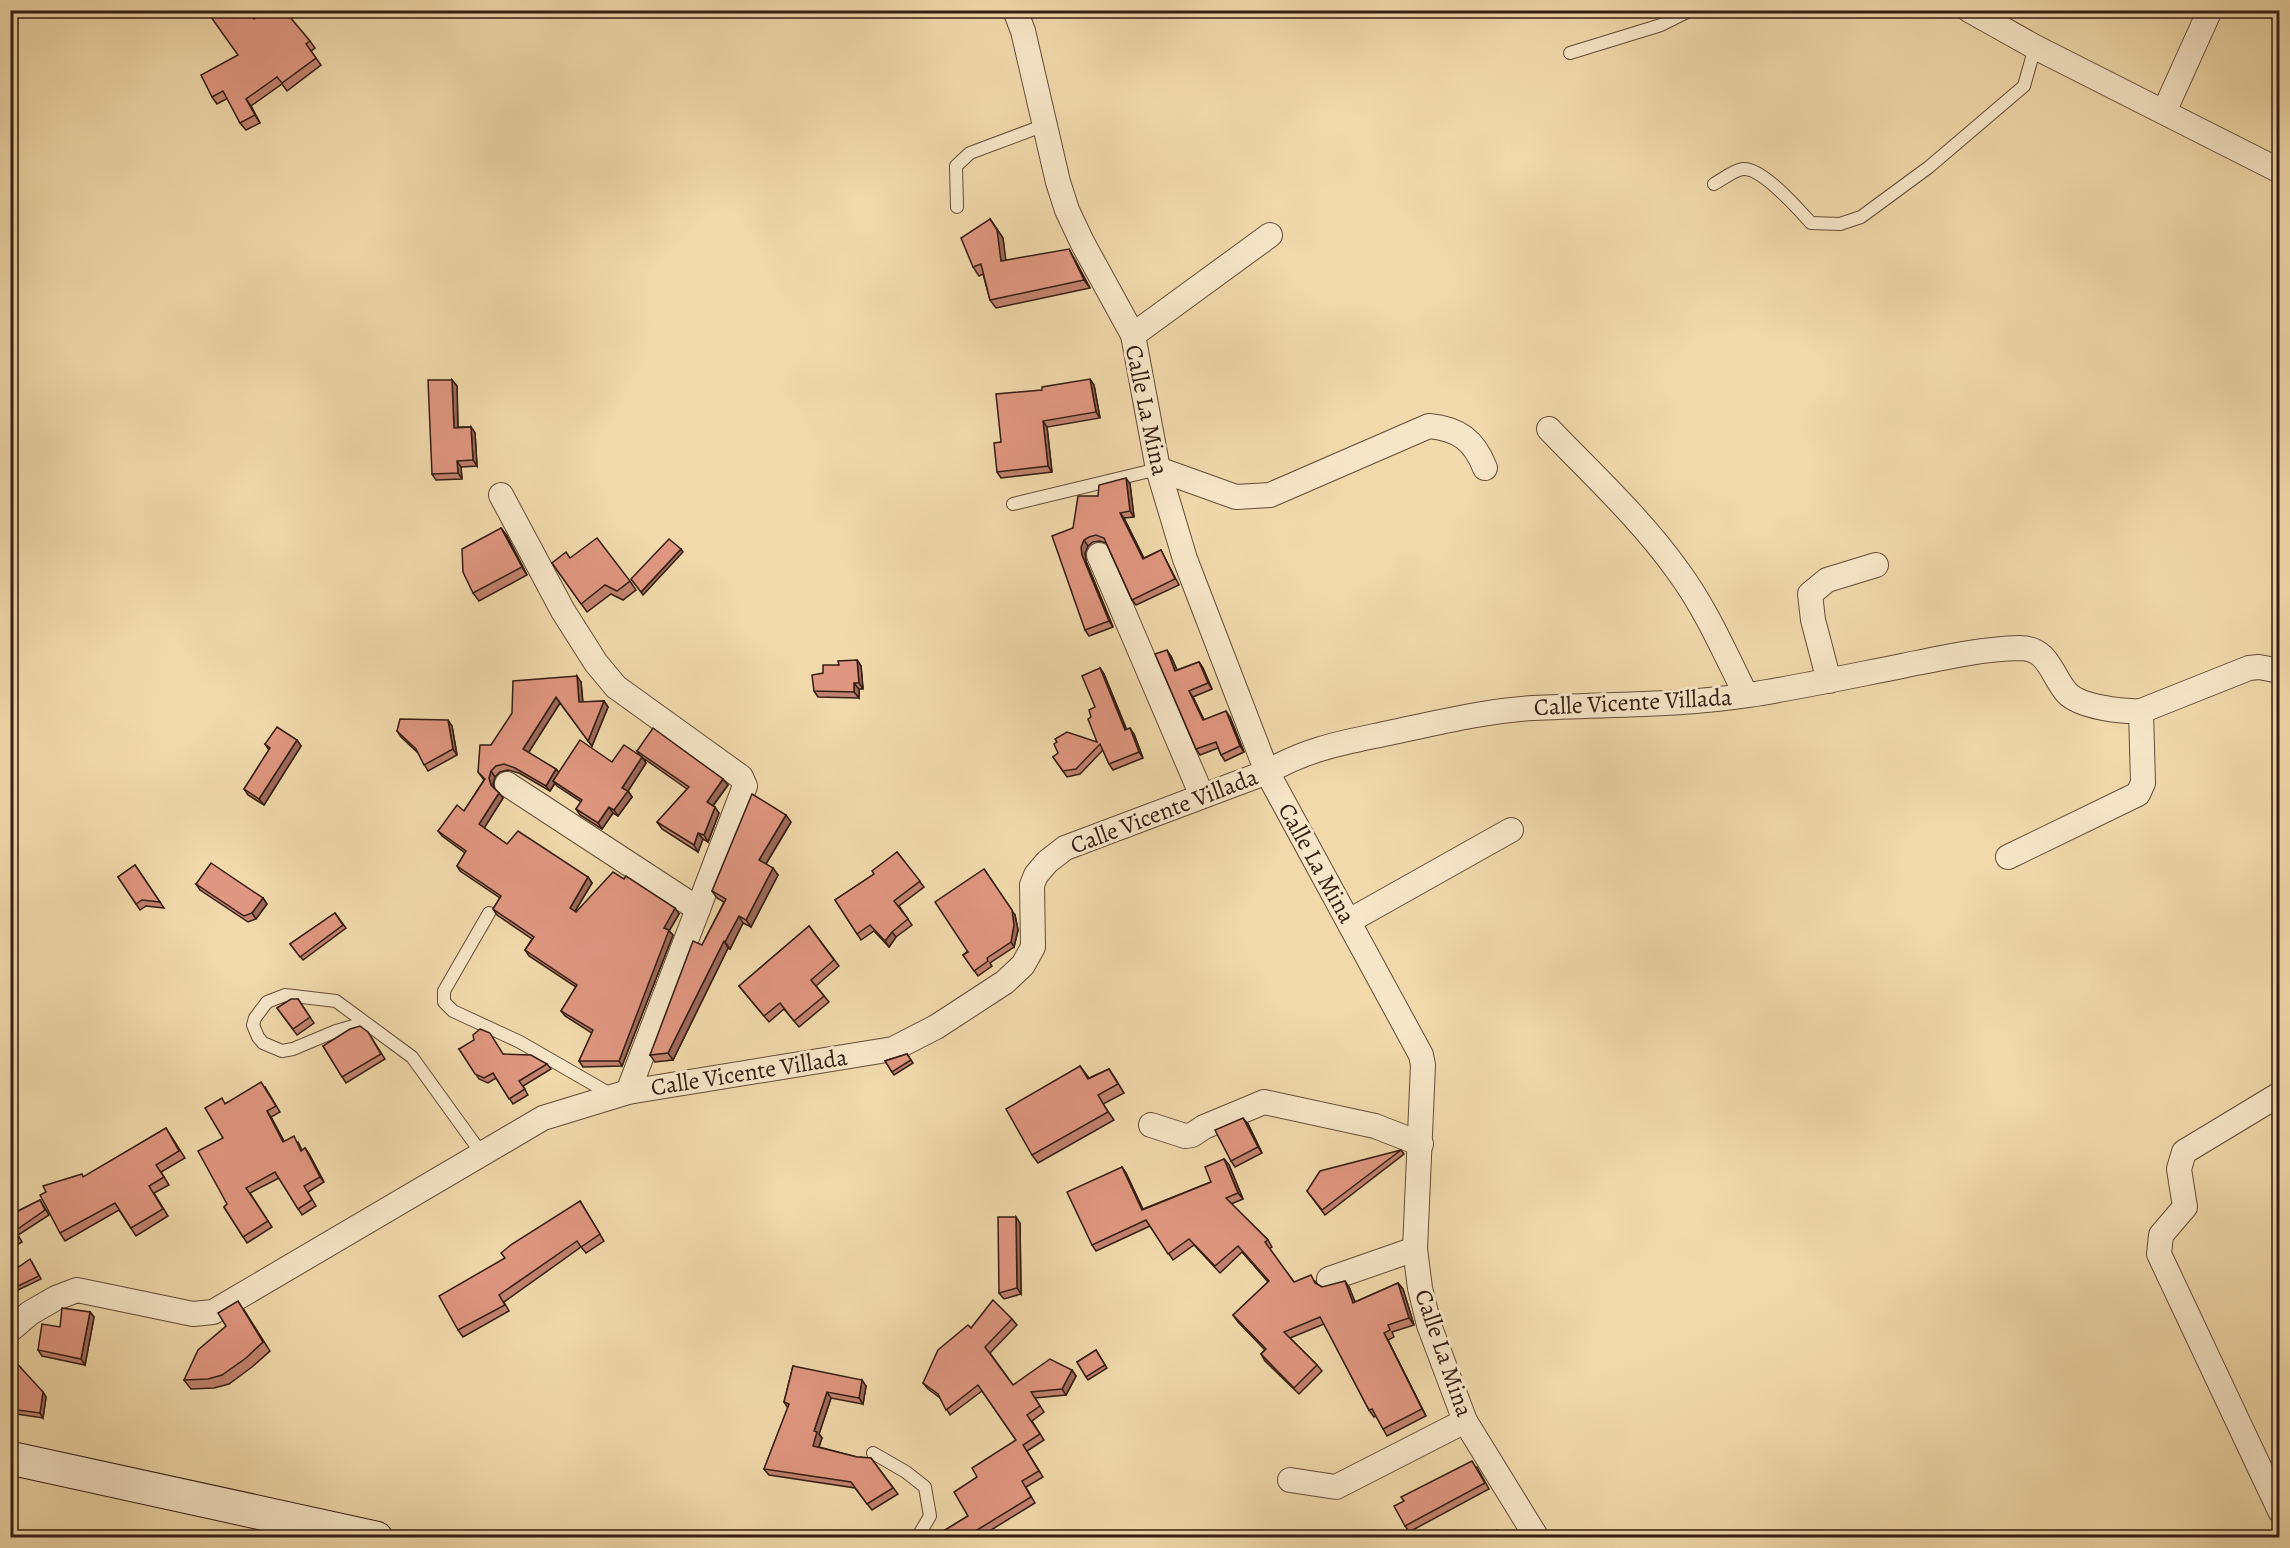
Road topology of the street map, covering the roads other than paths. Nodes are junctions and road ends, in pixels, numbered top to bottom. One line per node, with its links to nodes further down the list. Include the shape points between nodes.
1 (1015, 10): 8 (street, Calle La Mina)
2 (1691, 10): 6 (lane, via 1661,25)
3 (1969, 10): 5 (street)
4 (2210, 10): 7 (street)
5 (2035, 47): 7 (street); 10 (lane, via 2024,86 1929,167 1861,217 1840,224 1811,223 1752,169 1741,169)
6 (1570, 53)
7 (2164, 112): 9 (street)
8 (1045, 125): 11 (lane, via 970,153 956,166); 13 (street, Calle La Mina, via 1067,210)
9 (2280, 171)
10 (1714, 183)
11 (957, 207)
12 (1270, 235): 13 (street)
13 (1133, 335): 16 (street, Calle La Mina)
14 (1549, 429): 23 (street, via 1607,486 1678,570 1705,612)
15 (1485, 468): 16 (street, via 1478,450 1464,436 1429,426 1270,495 1236,497)
16 (1158, 469): 18 (lane); 25 (street, Calle La Mina, via 1185,559)
17 (501, 495): 30 (street, via 563,611 605,676 744,781 743,795)
18 (1013, 504)
19 (1099, 555): 27 (street)
20 (1876, 565): 22 (street, via 1827,580 1810,594)
21 (2280, 670): 24 (street, Calle Vicente Villada, via 2249,668)
22 (1829, 681): 23 (street, Calle Vicente Villada); 24 (street, Calle Vicente Villada, via 1969,652 2022,648 2045,657 2068,693 2080,701 2125,712)
23 (1746, 695): 25 (street, Calle Vicente Villada, via 1635,705 1531,708 1470,716 1318,748)
24 (2141, 711): 29 (street, via 2143,783 2138,794)
25 (1267, 772): 27 (street, Calle Vicente Villada); 32 (street, Calle La Mina)
26 (507, 784): 30 (street)
27 (1202, 796): 34 (street, Calle Vicente Villada, via 1065,848 1047,862 1032,885 1033,947 1023,965 995,989 893,1049)
28 (1511, 830): 32 (street)
29 (2008, 857)
30 (698, 909): 34 (street)
31 (489, 914): 34 (lane, via 444,991 444,1002 453,1011)
32 (1349, 921): 37 (street, Calle La Mina, via 1421,1055)
33 (364, 1023): 33 (lane, via 336,1001 285,994 267,1002 254,1025 263,1043 282,1051); 38 (lane, via 412,1057)
34 (620, 1093): 38 (street, Calle Vicente Villada, via 543,1118)
35 (2280, 1094): 46 (street, via 2184,1152 2179,1168 2185,1207 2161,1235 2158,1254)
36 (1151, 1125): 37 (street, via 1192,1135 1257,1103 1269,1102 1375,1126)
37 (1421, 1144): 39 (street, Calle La Mina)
38 (482, 1154): 41 (street, Calle Vicente Villada, via 213,1312 193,1314 77,1290 30,1313)
39 (1415, 1249): 40 (street); 42 (street, Calle La Mina, via 1429,1325)
40 (1329, 1280)
41 (10, 1330)
42 (1465, 1421): 45 (street, via 1336,1487); 49 (street, Calle La Mina)
43 (873, 1453): 48 (lane, via 925,1487 930,1516)
44 (10, 1458): 47 (main road)
45 (1290, 1480)
46 (2280, 1511)
47 (376, 1538)
48 (917, 1538)
49 (1537, 1538)

